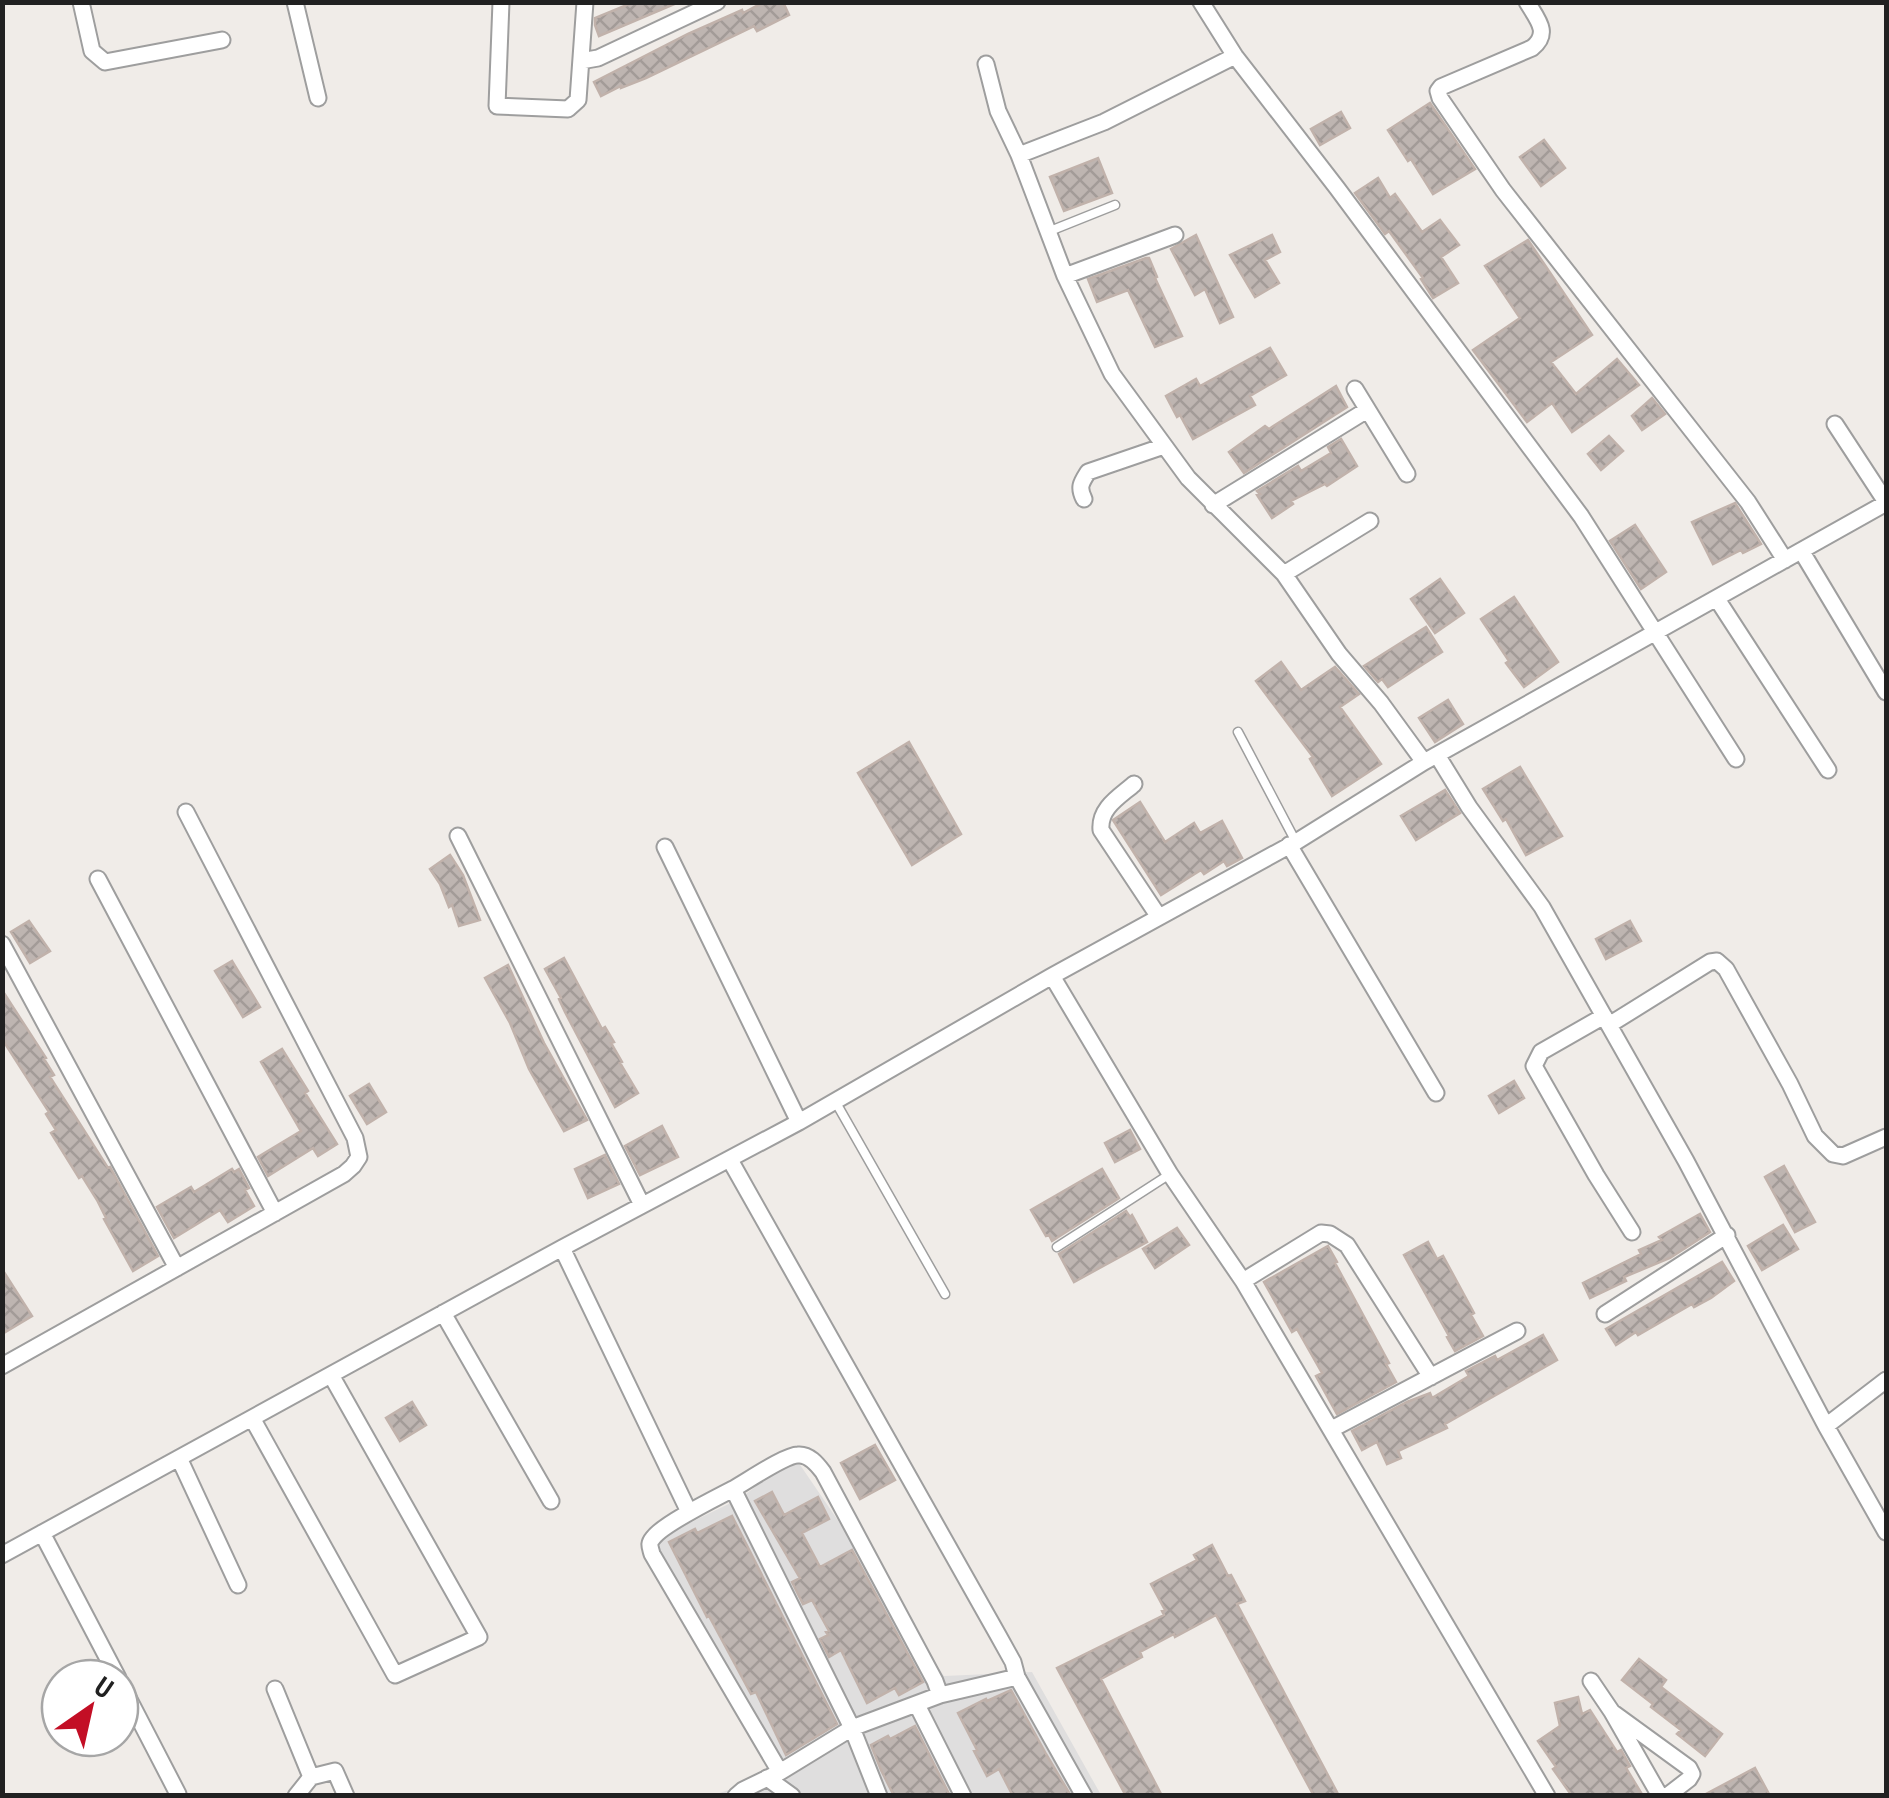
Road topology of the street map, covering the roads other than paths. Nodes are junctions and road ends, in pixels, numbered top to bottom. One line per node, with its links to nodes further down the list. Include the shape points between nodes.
1 (81, 2): 8 (street, via 93,54 105,62)
2 (294, 2): 12 (street)
3 (501, 2): 10 (street, via 497,106 568,109 578,100)
4 (584, 2): 10 (street)
5 (717, 2): 10 (street)
6 (1201, 2): 9 (street)
7 (1528, 2): 28 (street, via 1542,29 1538,43 1445,84 1440,98 1503,190 1748,502)
8 (222, 40)
9 (1236, 56): 13 (street); 31 (street, via 1581,516)
10 (581, 61)
11 (986, 64): 13 (street, via 998,111)
12 (318, 98)
13 (1020, 155): 15 (street)
14 (1115, 206): 15 (lane)
15 (1050, 231): 17 (street)
16 (1174, 236): 17 (street)
17 (1066, 276): 21 (street, via 1112,374)
18 (1355, 390): 19 (street)
19 (1368, 410): 22 (street); 25 (street)
20 (1835, 424): 24 (street)
21 (1164, 446): 23 (street, via 1088,472 1080,483); 25 (street)
22 (1407, 474)
23 (1084, 499)
24 (1886, 503): 27 (street)
25 (1212, 505): 29 (street)
26 (1370, 521): 29 (street)
27 (1802, 552): 28 (street); 32 (street)
28 (1784, 560): 30 (street)
29 (1284, 574): 34 (street, via 1339,654)
30 (1717, 598): 31 (street); 36 (street)
31 (1657, 634): 34 (street); 35 (street)
32 (1886, 692)
33 (1238, 732): 40 (lane)
34 (1431, 759): 40 (street); 46 (street, via 1542,908)
35 (1736, 759)
36 (1828, 770)
37 (1134, 784): 43 (street, via 1108,807 1101,830)
38 (186, 812): 54 (street, via 356,1138 354,1166)
39 (458, 836): 53 (street)
40 (1293, 844): 43 (street); 47 (street)
41 (665, 847): 49 (street)
42 (98, 879): 54 (street)
43 (1159, 917): 45 (street)
44 (2, 944): 59 (street)
45 (1052, 976): 48 (street); 52 (street)
46 (1606, 1021): 50 (street, via 1716,961 1726,968 1824,1147 1843,1156); 55 (street, via 1540,1052 1534,1066); 56 (street)
47 (1436, 1093)
48 (835, 1101): 49 (street); 61 (lane)
49 (799, 1122): 51 (street)
50 (1886, 1137)
51 (730, 1160): 53 (street); 81 (street)
52 (1170, 1174): 57 (lane); 60 (street)
53 (642, 1205): 58 (street)
54 (275, 1212): 59 (street)
55 (1632, 1232)
56 (1727, 1235): 63 (street); 70 (street)
57 (1057, 1246)
58 (562, 1248): 62 (street); 75 (street)
59 (177, 1268): 65 (street)
60 (1244, 1280): 67 (street, via 1321,1233 1330,1234 1346,1245); 71 (street)
61 (945, 1294)
62 (444, 1313): 66 (street); 74 (street)
63 (1606, 1314)
64 (1517, 1330): 67 (street)
65 (2, 1366)
66 (330, 1375): 69 (street); 69 (street, via 479,1637 395,1675)
67 (1431, 1377): 71 (street)
68 (1886, 1380): 70 (street)
69 (252, 1418): 72 (street)
70 (1826, 1426): 76 (street)
71 (1332, 1430): 99 (street)
72 (178, 1458): 77 (street); 79 (street)
73 (733, 1489): 75 (street); 84 (street, via 791,1456 815,1462); 88 (street)
74 (550, 1501)
75 (689, 1512): 89 (street, via 654,1536 652,1554)
76 (1886, 1532)
77 (42, 1533): 78 (street); 80 (street)
78 (2, 1554)
79 (238, 1586)
80 (107, 1658)
81 (1017, 1677): 84 (street); 98 (street)
82 (1591, 1680): 86 (street)
83 (275, 1689): 90 (street)
84 (940, 1695): 85 (street)
85 (917, 1705): 88 (street); 97 (street)
86 (1612, 1712): 100 (street); 100 (street, via 1689,1768 1689,1779)
87 (140, 1721): 91 (street)
88 (852, 1728): 89 (street); 96 (street)
89 (774, 1775): 94 (street); 95 (street)
90 (311, 1777): 92 (street); 93 (street, via 334,1771)
91 (178, 1794)
92 (296, 1796)
93 (346, 1796)
94 (736, 1796)
95 (792, 1796)
96 (879, 1796)
97 (963, 1796)
98 (1084, 1796)
99 (1547, 1796)
100 (1663, 1796)

